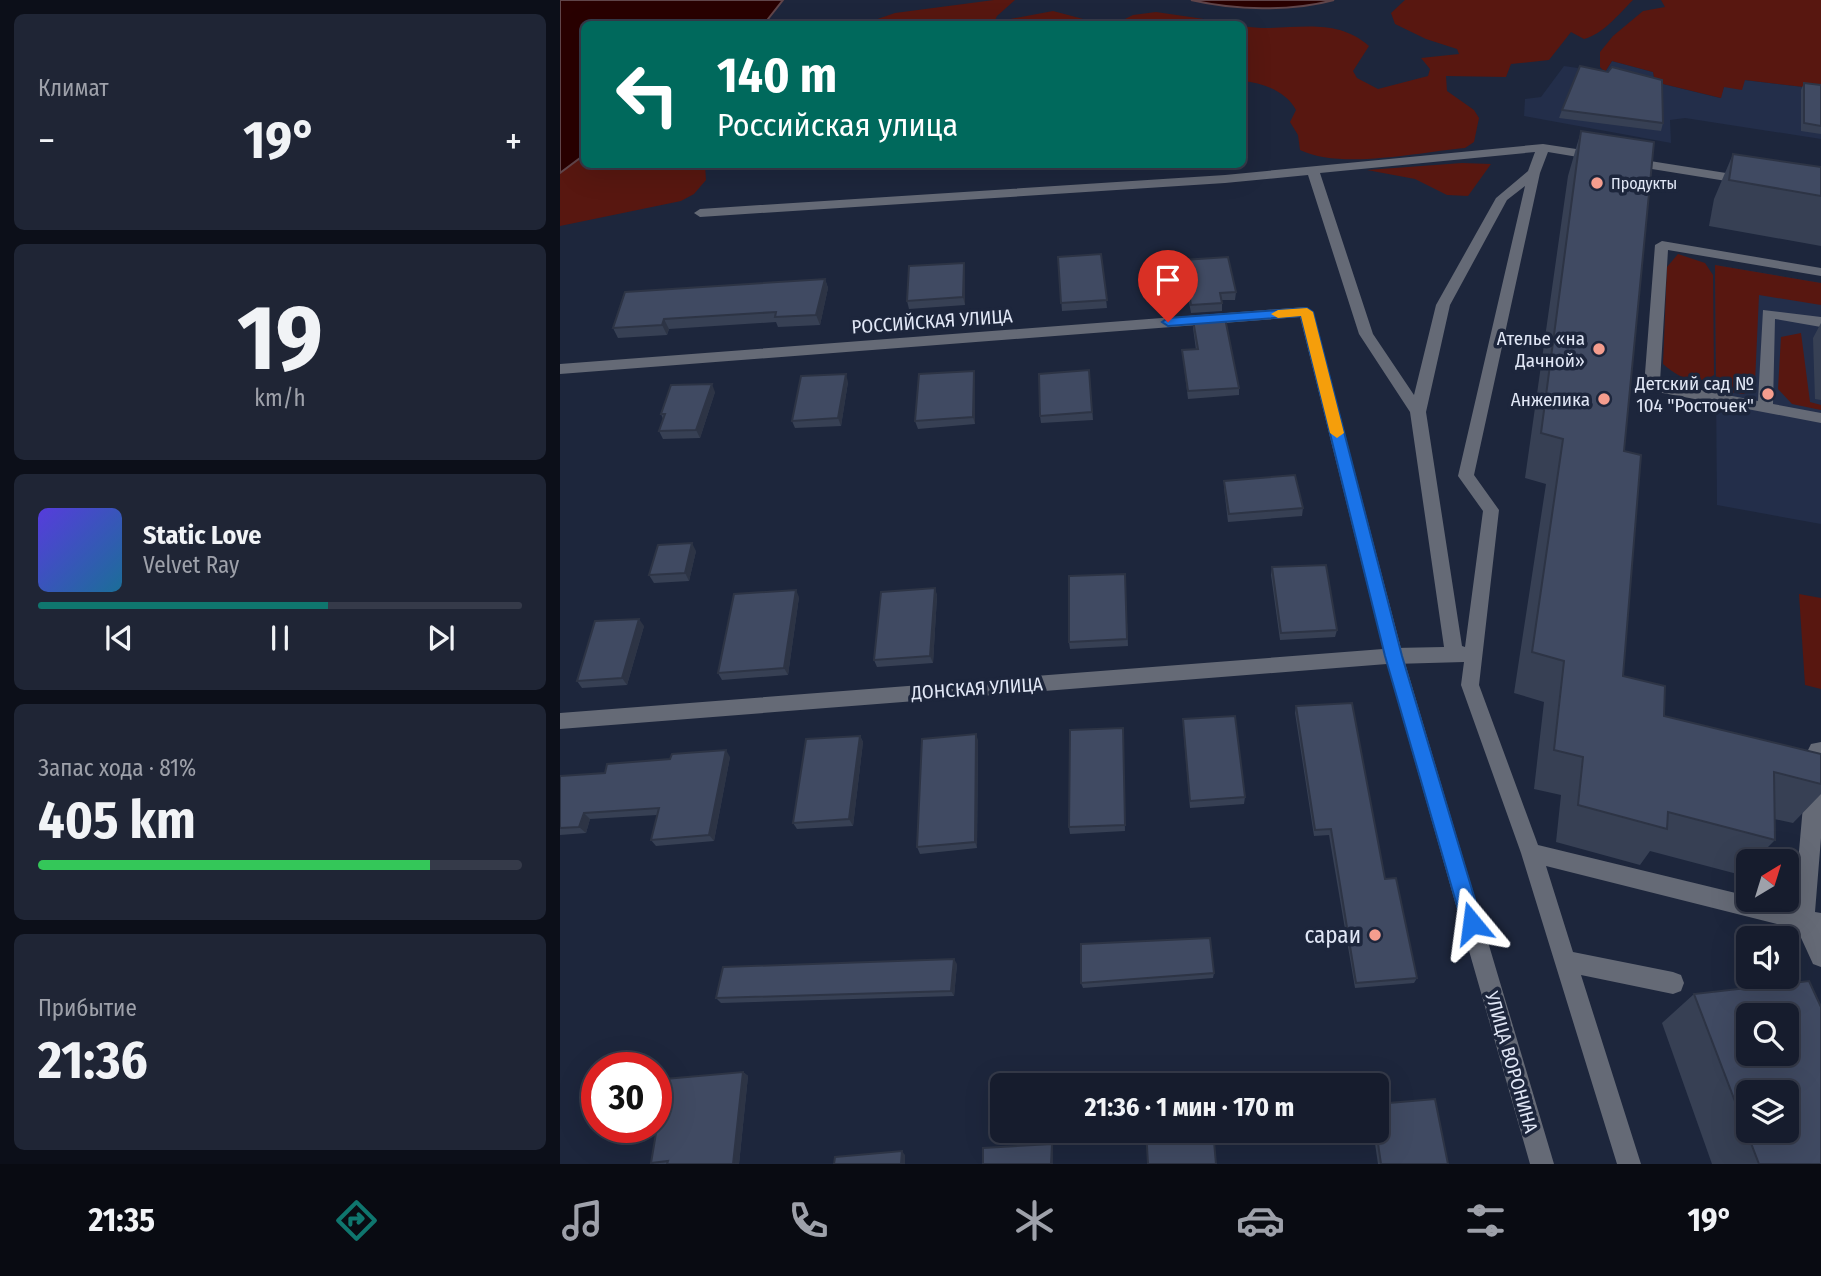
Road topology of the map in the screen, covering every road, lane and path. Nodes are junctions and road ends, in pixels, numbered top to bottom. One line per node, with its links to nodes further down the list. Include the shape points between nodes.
1 (1543, 148): 2 (street); 3 (street); 4 (street)
2 (1313, 172): 5 (street); 11 (street, via 1366,334)
3 (1534, 173): 11 (street, via 1502,198 1443,304); 13 (street, via 1466,476 1491,510)
4 (1755, 182)
5 (700, 213)
6 (1821, 271): 10 (street, via 1662,245 1652,386)
7 (1307, 312): 9 (street, РОССИЙСКАЯ УЛИЦА); 15 (street, УЛИЦА ВОРОНИНА)
8 (1821, 322): 10 (street, via 1768,313)
9 (560, 369)
10 (1765, 408): 12 (street)
11 (1418, 412): 14 (street)
12 (1821, 418)
13 (1474, 653): 14 (street, ДОНСКАЯ УЛИЦА); 18 (street, via 1470,685)
14 (1454, 654): 15 (street, ДОНСКАЯ УЛИЦА)
15 (1394, 656): 16 (street, ДОНСКАЯ УЛИЦА); 23 (street, УЛИЦА ВОРОНИНА)
16 (560, 721)
17 (1821, 751): 19 (street)
18 (1531, 853): 19 (street); 21 (street)
19 (1812, 921): 20 (street)
20 (1821, 956)
21 (1565, 961): 22 (street); 24 (street)
22 (1673, 983)
23 (1542, 1164)
24 (1629, 1164)

